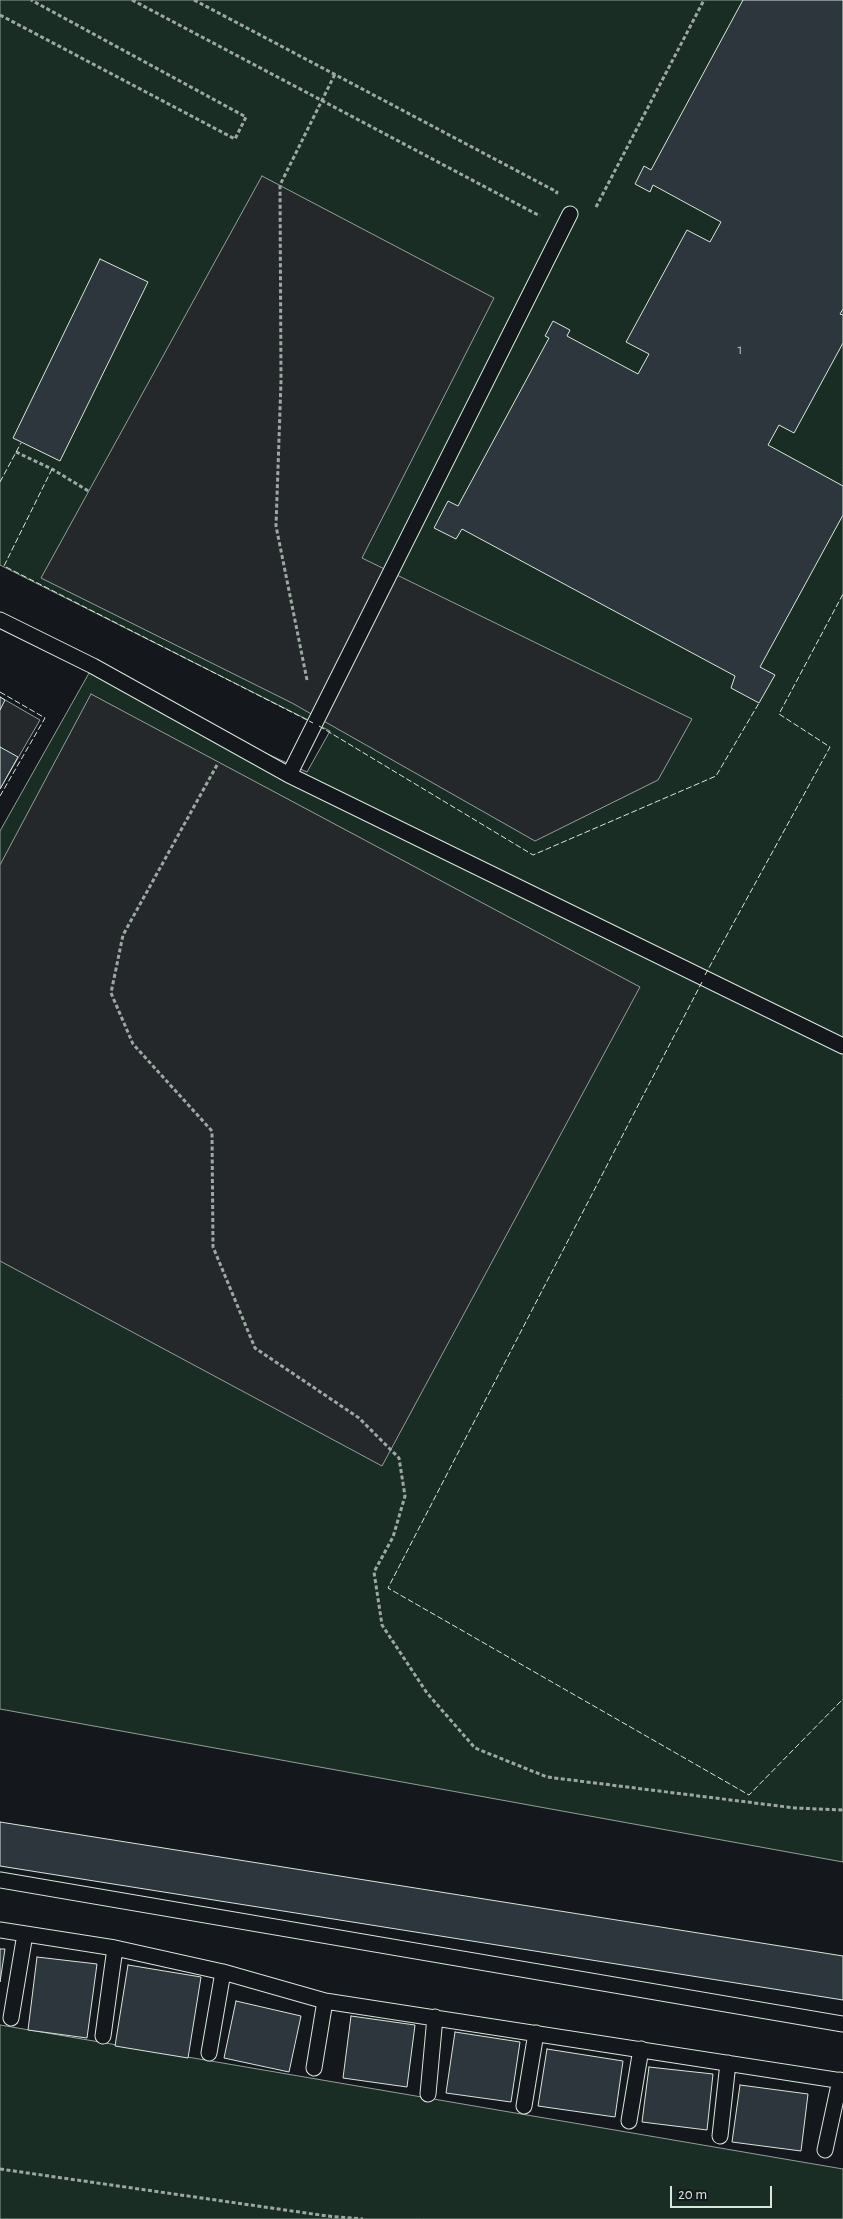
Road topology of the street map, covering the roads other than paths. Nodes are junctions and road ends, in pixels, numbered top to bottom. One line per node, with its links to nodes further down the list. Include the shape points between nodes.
1 (570, 214): 3 (lane)
2 (0, 620): 3 (lane, via 93,666)
3 (289, 775): 4 (lane)
4 (843, 1046)
5 (0, 1880): 13 (lane)
6 (0, 1930): 7 (lane)
7 (25, 1934): 8 (lane); 12 (lane)
8 (115, 1948): 9 (lane); 15 (lane)
9 (223, 1972): 10 (lane); 17 (lane)
10 (325, 2001): 11 (lane); 19 (lane)
11 (434, 2017): 14 (lane); 21 (lane)
12 (11, 2018)
13 (843, 2024)
14 (536, 2033): 16 (lane); 22 (lane)
15 (103, 2036)
16 (641, 2049): 18 (lane); 23 (lane)
17 (209, 2053)
18 (728, 2063): 20 (lane); 24 (lane)
19 (314, 2068)
20 (842, 2080): 25 (lane)
21 (428, 2094)
22 (524, 2106)
23 (629, 2121)
24 (720, 2136)
25 (825, 2150)

